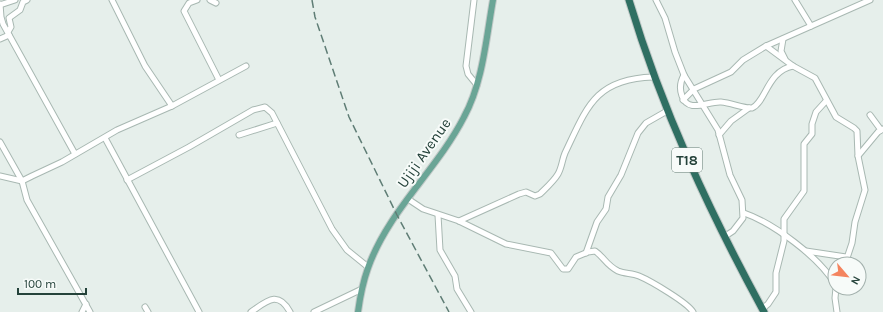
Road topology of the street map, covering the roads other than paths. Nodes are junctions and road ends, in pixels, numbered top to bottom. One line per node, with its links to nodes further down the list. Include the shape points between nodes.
1 (16, 0): 14 (street)
2 (26, 0): 16 (street, via 20,10 9,18)
3 (112, 0): 32 (street, via 145,66)
4 (197, 0): 26 (street, via 189,3 184,11)
5 (210, 0): 13 (street)
6 (474, 0): 27 (street, via 466,66 468,74)
7 (493, 0): 27 (main road, Ujiji Avenue)
8 (656, 0): 24 (street, via 665,18)
9 (795, 0): 15 (street)
10 (870, 0): 12 (street)
11 (631, 1): 25 (highway, T18)
12 (859, 2): 15 (street)
13 (216, 3)
14 (0, 5): 16 (street, via 0,17)
15 (811, 26): 17 (street)
16 (9, 34): 18 (street); 42 (street)
17 (782, 39): 19 (street); 20 (street, via 781,51)
18 (0, 40)
19 (766, 46): 20 (street); 28 (street, via 743,60 731,72)
20 (785, 61): 22 (street); 23 (street)
21 (246, 66): 26 (street)
22 (793, 66): 23 (street); 30 (street, via 815,78)
23 (786, 68): 33 (street, via 770,82 756,107)
24 (684, 75): 28 (street); 29 (street, via 680,86)
25 (653, 77): 34 (highway, T18); 50 (street, via 617,84 594,99 584,112 559,173 540,194 535,196 523,192)
26 (219, 80): 32 (street)
27 (477, 85): 47 (main road, Ujiji Avenue, via 464,117 432,168)
28 (694, 89): 29 (street); 31 (street)
29 (683, 100): 31 (street, via 693,106)
30 (826, 101): 43 (street, via 836,117 857,131); 51 (street, via 816,112 812,133 804,144 804,191 786,214)
31 (702, 105): 33 (street, via 720,102); 39 (street)
32 (172, 106): 40 (street, via 148,115)
33 (749, 108): 39 (street, via 730,121)
34 (667, 111): 52 (highway, T18); 54 (street, via 646,123 638,132 621,175 608,197 606,209 597,222)
35 (870, 115): 37 (street)
36 (277, 122): 38 (street); 45 (street, via 268,108 259,107); 57 (street, via 332,229 347,250)
37 (882, 129): 43 (street)
38 (239, 135)
39 (719, 135): 48 (street, via 730,175 742,200)
40 (105, 138): 42 (street); 45 (street)
41 (0, 142): 46 (street)
42 (75, 154): 46 (street)
43 (858, 156): 56 (street, via 865,190)
44 (0, 176): 46 (street)
45 (127, 180): 65 (street)
46 (22, 181): 61 (street, via 25,196)
47 (408, 199): 49 (street); 57 (main road, Ujiji Avenue, via 384,235)
48 (744, 213): 51 (street, via 758,218); 52 (street, via 739,224)
49 (438, 215): 50 (street); 70 (street, via 440,250 455,276 457,289)
50 (459, 221): 54 (street, via 511,246 551,253 563,269 568,269 575,258)
51 (784, 235): 53 (street); 62 (street, via 776,273 776,292)
52 (724, 237): 62 (highway, T18)
53 (805, 251): 55 (street); 58 (street)
54 (586, 253): 71 (street, via 595,251 614,269 643,278 687,304)
55 (839, 256)
56 (846, 256)
57 (368, 267): 59 (main road, Ujiji Avenue)
58 (827, 273)
59 (362, 289): 68 (street); 69 (main road, Ujiji Avenue)
60 (835, 296): 72 (street)
61 (86, 304): 63 (street); 64 (street)
62 (763, 310)
63 (82, 312)
64 (90, 312)
65 (198, 312)
66 (251, 312): 67 (street, via 271,299 286,304)
67 (290, 312)
68 (314, 312)
69 (358, 312)
70 (471, 312)
71 (693, 312)
72 (837, 312)

